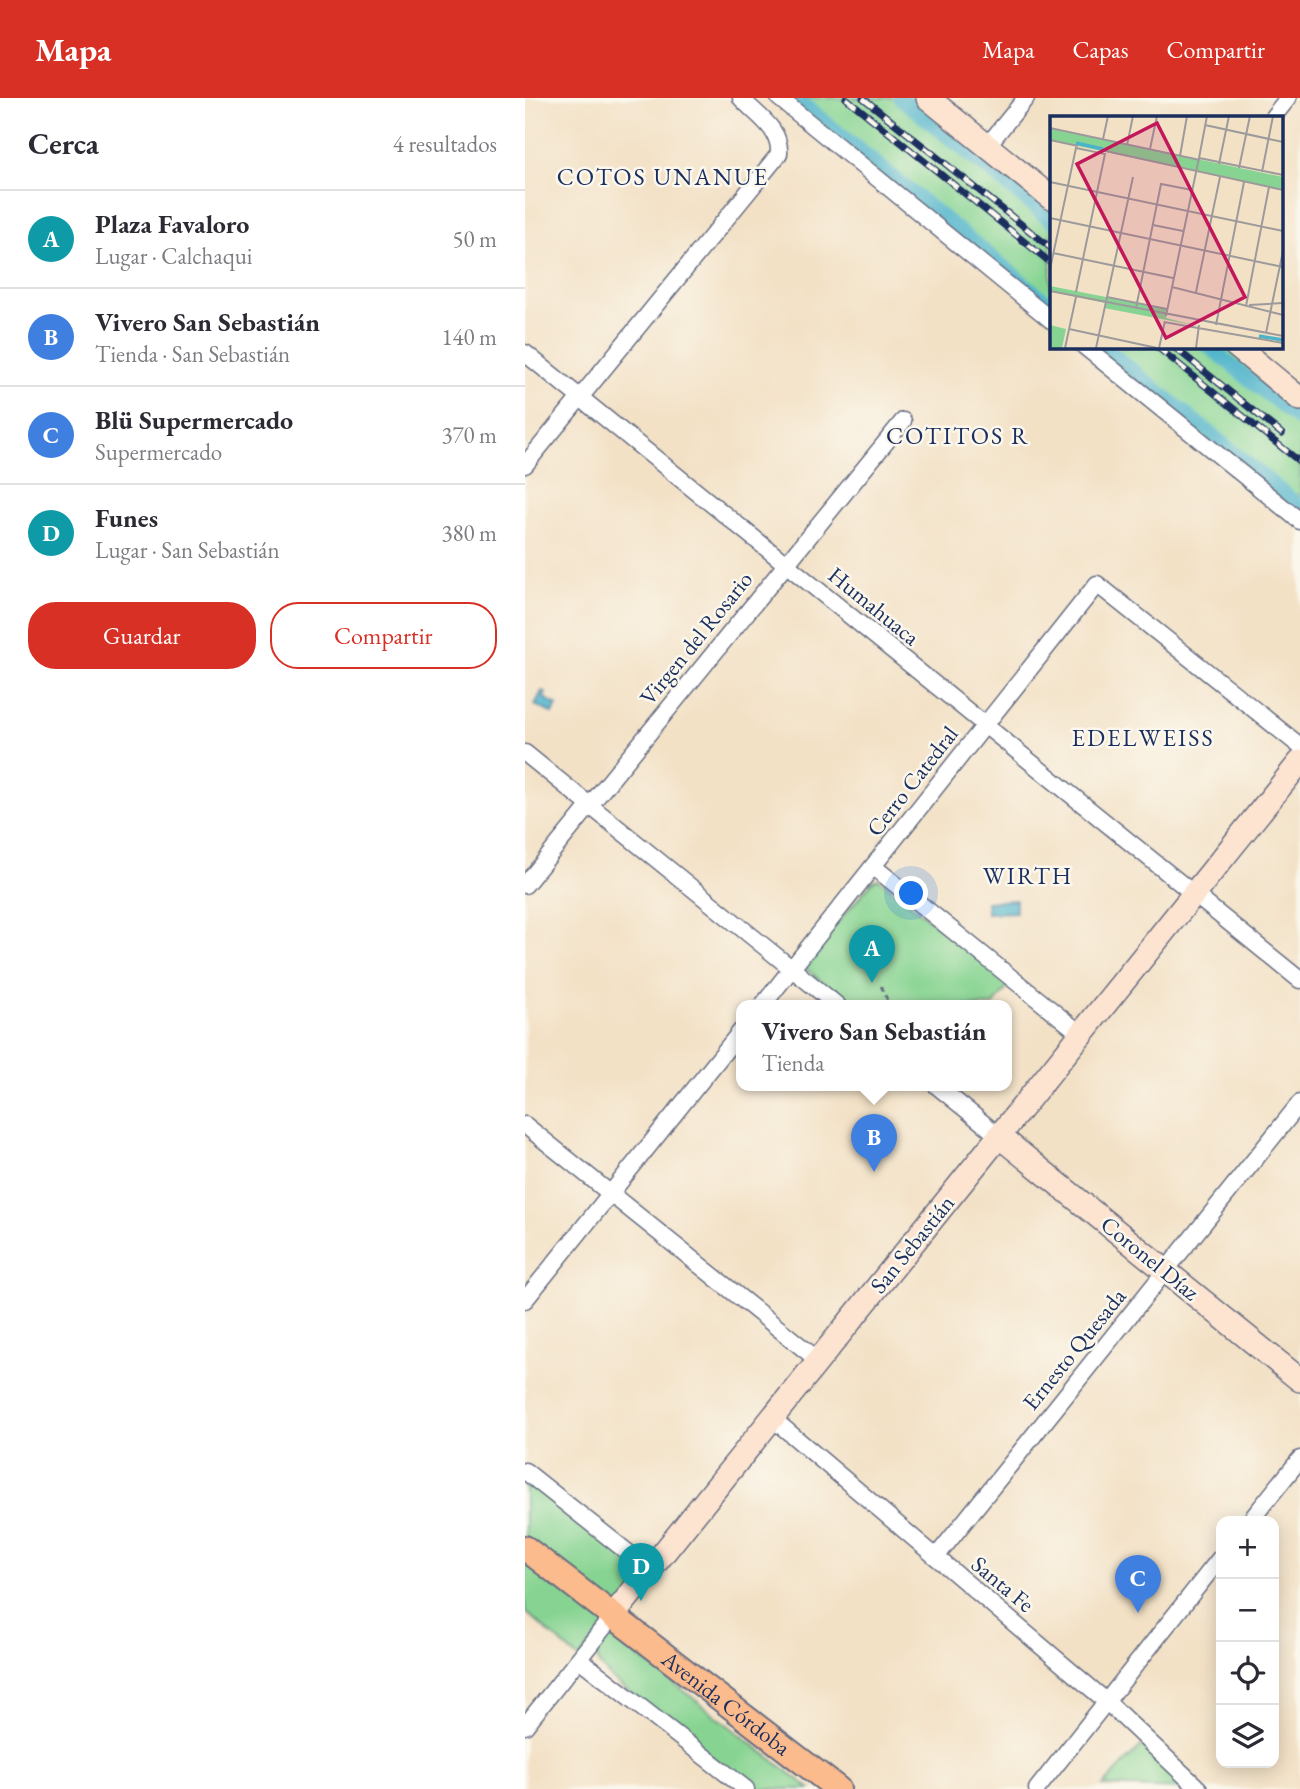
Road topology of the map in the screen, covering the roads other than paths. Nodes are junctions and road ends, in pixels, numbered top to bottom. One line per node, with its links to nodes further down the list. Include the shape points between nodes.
1 (741, 98): 13 (street, via 775,131 779,154)
2 (779, 98): 9 (street)
3 (928, 98): 7 (main road)
4 (1026, 98): 7 (street)
5 (1289, 98): 6 (street)
6 (1274, 116)
7 (987, 146): 8 (main road)
8 (1050, 196)
9 (1050, 318)
10 (1086, 348): 17 (street)
11 (1238, 348): 14 (main road)
12 (525, 354): 13 (street, Humahuaca)
13 (579, 397): 16 (street); 18 (street, Humahuaca)
14 (1300, 399)
15 (902, 421): 18 (street, Virgen del Rosario)
16 (525, 465)
17 (1300, 521)
18 (786, 564): 19 (street, Humahuaca); 23 (street, Virgen del Rosario)
19 (986, 725): 20 (street, Cerro Catedral, via 1097,584); 24 (street, Cerro Catedral); 26 (street, Humahuaca)
20 (1300, 746)
21 (525, 754): 23 (street)
22 (1300, 762): 26 (main road, San Sebastián)
23 (591, 806): 25 (street, Virgen del Rosario); 27 (street)
24 (874, 867): 27 (street, Cerro Catedral); 31 (street)
25 (525, 885)
26 (1195, 894): 28 (street, Humahuaca); 31 (main road, San Sebastián)
27 (792, 968): 29 (street, Cerro Catedral); 30 (street)
28 (1300, 980)
29 (767, 1000)
30 (831, 1000)
31 (1081, 1034): 36 (main road, San Sebastián)
32 (736, 1037): 37 (street)
33 (943, 1091): 36 (street)
34 (1300, 1103): 38 (street, Ernesto Quesada)
35 (525, 1125): 37 (street)
36 (999, 1136): 38 (main road, Coronel Díaz); 40 (main road, San Sebastián)
37 (611, 1192): 39 (street); 40 (street)
38 (1165, 1271): 41 (main road, Coronel Díaz); 47 (street, Ernesto Quesada)
39 (525, 1300)
40 (818, 1361): 42 (main road, San Sebastián)
41 (1300, 1380)
42 (772, 1418): 47 (street, Santa Fe); 49 (main road, San Sebastián)
43 (1300, 1459): 45 (street)
44 (525, 1471): 49 (street)
45 (1254, 1516)
46 (525, 1548): 50 (main road, Avenida Córdoba)
47 (936, 1557): 52 (street, Santa Fe)
48 (1216, 1563): 52 (street)
49 (650, 1570): 50 (main road, San Sebastián)
50 (612, 1618): 51 (street, San Sebastián); 55 (main road, Avenida Córdoba)
51 (579, 1659): 53 (street, San Sebastián); 54 (street)
52 (1106, 1701): 56 (street); 57 (street, Santa Fe)
53 (525, 1726)
54 (746, 1789)
55 (838, 1789)
56 (1037, 1789)
57 (1199, 1789)

